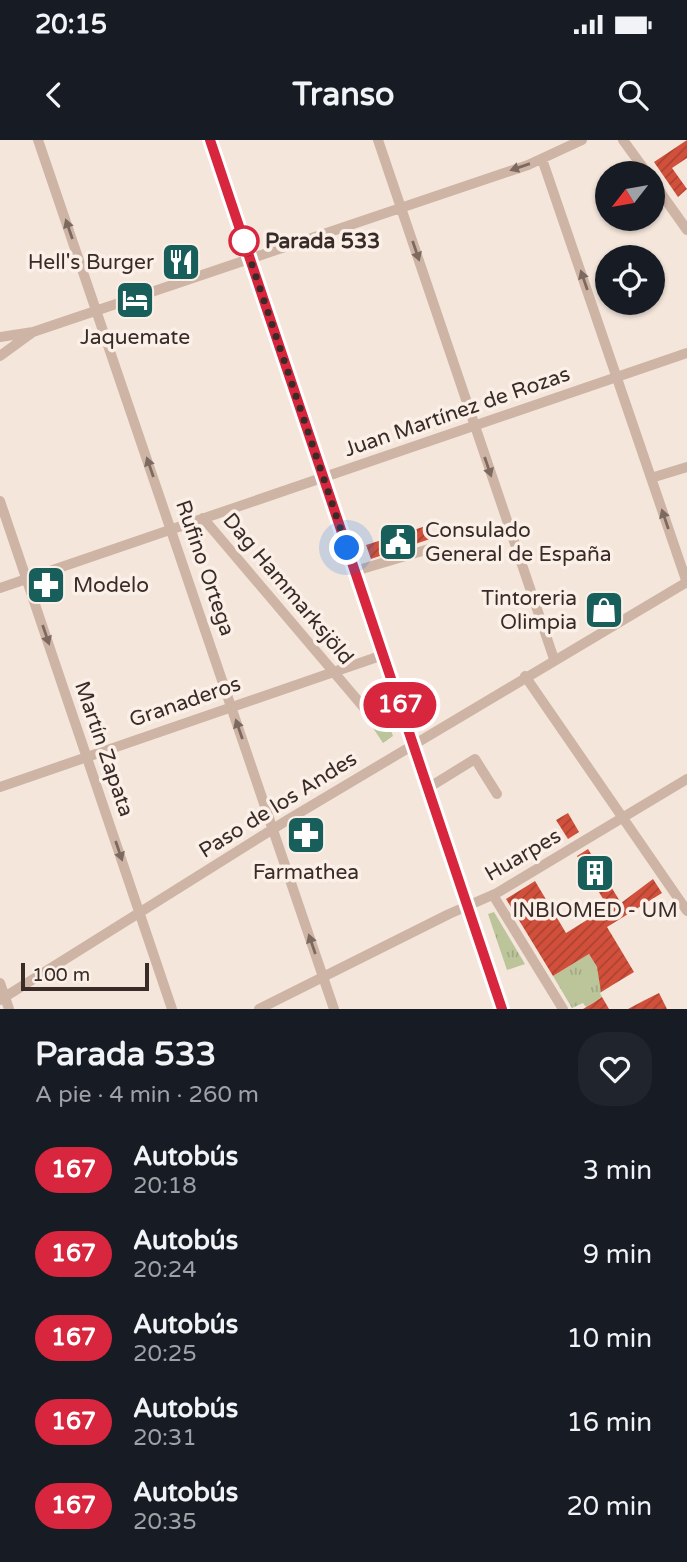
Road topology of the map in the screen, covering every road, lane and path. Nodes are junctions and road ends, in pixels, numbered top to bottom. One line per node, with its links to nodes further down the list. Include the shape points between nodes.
1 (38, 140): 12 (street, Rufino Ortega, one-way to 1)
2 (210, 140): 11 (main road)
3 (378, 140): 9 (street)
4 (582, 140): 6 (street)
5 (623, 140): 7 (street)
6 (542, 159): 9 (street, one-way to 9); 17 (street, one-way to 6)
7 (638, 161)
8 (665, 199): 10 (street)
9 (401, 207): 11 (street); 18 (street, one-way to 18)
10 (687, 230)
11 (250, 258): 12 (street); 20 (main road)
12 (97, 311): 13 (street); 24 (street, Rufino Ortega, one-way to 12)
13 (33, 332): 14 (street); 16 (street)
14 (0, 337)
15 (687, 352): 17 (street, Juan Martínez de Rozas)
16 (0, 356)
17 (617, 378): 18 (street, Juan Martínez de Rozas); 21 (street)
18 (475, 427): 20 (street, Juan Martínez de Rozas); 31 (street, one-way to 31)
19 (687, 467): 21 (street)
20 (323, 478): 23 (street, Juan Martínez de Rozas); 26 (main road)
21 (651, 478): 28 (street, one-way to 21)
22 (0, 501): 27 (street, Martín Zapata)
23 (203, 518): 24 (street, Juan Martínez de Rozas); 32 (street, Dag Hammarksjöld)
24 (171, 529): 27 (street, Juan Martínez de Rozas); 34 (street, Rufino Ortega)
25 (429, 549): 26 (street)
26 (355, 571): 30 (main road)
27 (26, 579): 29 (street, Juan Martínez de Rozas); 37 (street, Martín Zapata, one-way to 37)
28 (687, 582): 31 (street, Paso de los Andes)
29 (0, 588)
30 (383, 655): 32 (street, Granaderos); 36 (main road)
31 (554, 659): 33 (street, Paso de los Andes)
32 (333, 671): 34 (street, Granaderos); 35 (street, Dag Hammarksjöld)
33 (525, 676): 36 (street, Paso de los Andes); 42 (street)
34 (231, 706): 37 (street, Granaderos); 43 (street, Rufino Ortega, one-way to 34)
35 (371, 716)
36 (413, 745): 40 (main road); 43 (street, Paso de los Andes)
37 (87, 757): 39 (street, Granaderos); 47 (street, Martín Zapata, one-way to 47)
38 (687, 779): 42 (street, Huarpes)
39 (0, 787)
40 (428, 788): 41 (street, via 474,759); 45 (main road)
41 (497, 794)
42 (623, 817): 44 (street, Huarpes); 46 (street)
43 (273, 830): 47 (street, Paso de los Andes); 48 (street, Rufino Ortega, one-way to 43)
44 (493, 895): 45 (street, Huarpes); 56 (street)
45 (467, 906): 48 (street, Huarpes); 55 (main road)
46 (687, 911)
47 (140, 914): 50 (street, Paso de los Andes); 52 (street, Martín Zapata)
48 (323, 977): 53 (street, Huarpes); 54 (street, Rufino Ortega)
49 (0, 984): 50 (street)
50 (2, 999): 51 (street)
51 (9, 1009)
52 (172, 1009)
53 (259, 1009)
54 (334, 1009)
55 (502, 1009)
56 (563, 1009)

